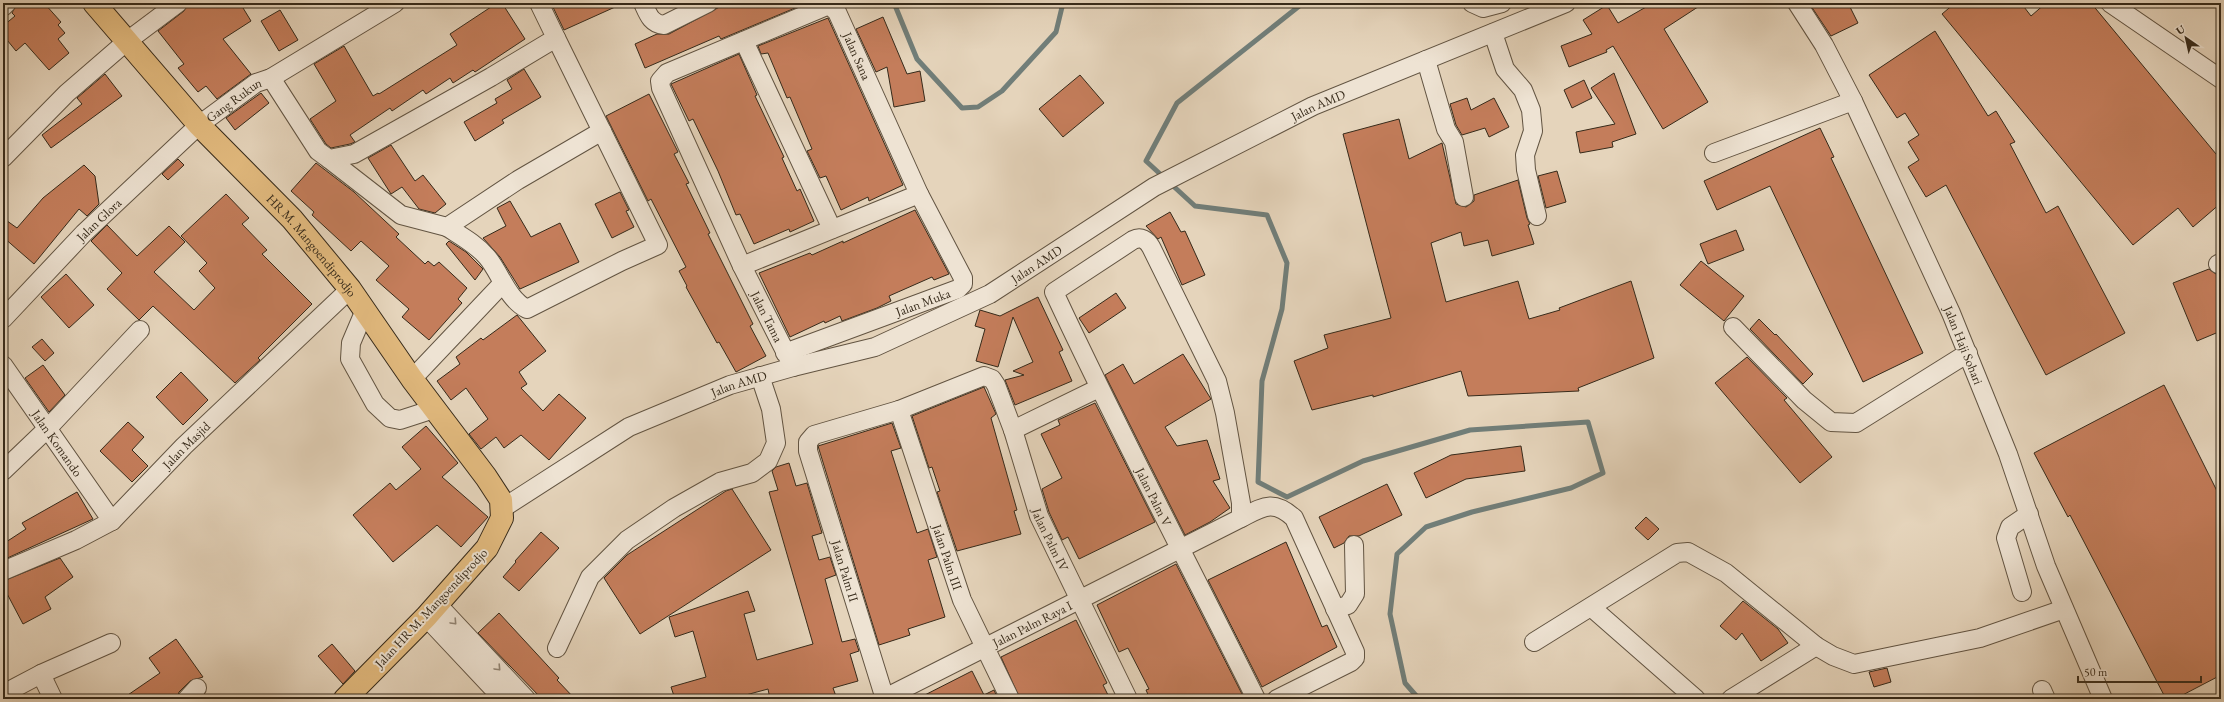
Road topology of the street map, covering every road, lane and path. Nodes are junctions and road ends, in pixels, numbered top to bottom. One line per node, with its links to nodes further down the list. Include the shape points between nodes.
1 (7, 3): 13 (street)
2 (94, 3): 17 (main road, HR M. Mangoendiprodjo)
3 (178, 3): 17 (street)
4 (395, 3): 19 (street, Gang Rukun)
5 (539, 3): 15 (street)
6 (643, 3): 7 (street, via 656,25 664,25)
7 (708, 3)
8 (1472, 3): 9 (street, via 1483,8)
9 (1502, 3)
10 (1566, 3): 14 (street, Jalan AMD)
11 (1797, 3): 21 (street, Jalan Haji Sohari, via 1824,45)
12 (2110, 3): 20 (street)
13 (3, 6)
14 (1493, 33): 18 (street, Jalan AMD); 29 (street, via 1505,69 1523,90 1531,110 1533,131 1525,155)
15 (556, 38): 23 (street); 26 (street, via 354,154)
16 (744, 41): 27 (street, Jalan Sana, via 825,5 837,12); 31 (street); 32 (street, Jalan Tama, via 667,73 660,81)
17 (126, 42): 22 (main road, HR M. Mangoendiprodjo); 25 (street, via 67,93)
18 (1426, 60): 28 (street, via 1446,129 1454,142); 40 (street, Jalan AMD, via 1313,106 1181,172 990,294 970,304 875,347)
19 (271, 78): 22 (street, Gang Rukun, via 256,84); 26 (street, via 318,151)
20 (2221, 79)
21 (1853, 101): 24 (street); 39 (street, Jalan Haji Sohari)
22 (199, 125): 34 (main road, HR M. Mangoendiprodjo, via 275,200); 36 (street, Jalan Glora, via 84,233)
23 (602, 131): 30 (street, via 518,180); 33 (street, via 658,245 527,309)
24 (1714, 153)
25 (3, 158)
26 (329, 159): 30 (street, via 402,215)
27 (918, 194): 31 (street); 40 (street, Jalan Muka, via 963,278 963,284 958,289)
28 (1464, 197)
29 (1537, 216)
30 (447, 227): 33 (street, via 487,257)
31 (832, 229): 32 (street)
32 (742, 266): 40 (street, Jalan Tama)
33 (503, 283): 43 (street)
34 (350, 289): 35 (main road, HR M. Mangoendiprodjo); 53 (street, Jalan Masjid, via 184,446)
35 (365, 310): 43 (main road, HR M. Mangoendiprodjo); 45 (street, via 351,343 350,359 375,404 390,418 400,420)
36 (3, 319)
37 (1733, 327): 39 (street, via 1804,400 1831,422 1856,423)
38 (140, 330): 47 (street)
39 (1968, 353): 51 (street, Jalan Haji Sohari)
40 (789, 360): 42 (street, Jalan AMD)
41 (3, 365): 47 (street, Jalan Komando)
42 (760, 376): 50 (street, Jalan AMD, via 730,385 629,427); 66 (street, via 771,409 776,443 768,461 752,473 720,482 674,508 627,540 590,577)
43 (412, 379): 45 (main road, HR M. Mangoendiprodjo)
44 (1099, 388): 48 (street); 52 (street, Jalan Palm V, via 1054,292 1136,238 1140,238 1148,242 1217,381 1241,503); 55 (street, Jalan Palm V)
45 (434, 409): 50 (main road, HR M. Mangoendiprodjo, via 495,490)
46 (899, 410): 48 (street, Jalan Palm IV, via 978,377 988,377 996,385); 67 (street, Jalan Palm III, via 962,600); 74 (street, Jalan Palm II, via 814,435 808,442 808,451)
47 (48, 428): 49 (street); 53 (street, Jalan Komando)
48 (1013, 430): 58 (street, Jalan Palm IV, via 1039,516)
49 (3, 471)
50 (503, 508): 62 (main road, Jalan HR M. Mangoendiprodjo, via 499,528 487,548)
51 (2030, 514): 57 (street, via 2010,527 2006,538); 61 (street, Jalan Haji Sohari, via 2046,566)
52 (1240, 518): 55 (street, Jalan Palm Raya I); 60 (street, Jalan Palm Raya I, via 1265,506 1286,510 1294,518)
53 (112, 521): 56 (street, Jalan Masjid, via 76,540)
54 (1354, 544): 60 (street, via 1355,594 1348,604)
55 (1180, 547): 58 (street, Jalan Palm Raya I); 77 (street, Jalan Palm V)
56 (3, 571)
57 (2022, 592)
58 (1080, 601): 67 (street, Jalan Palm Raya I); 76 (street, Jalan Palm IV)
59 (1591, 607): 63 (street); 65 (street, via 1677,553 1688,552 1726,573); 79 (street)
60 (1335, 609): 78 (street, Jalan Palm Raya I, via 1355,652 1355,658)
61 (2064, 610): 65 (street, via 1980,638 1854,664); 81 (street, Jalan Haji Sohari)
62 (432, 611): 71 (main road, Jalan HR M. Mangoendiprodjo); 72 (street); 73 (street, one-way to 73)
63 (1534, 642)
64 (111, 643): 68 (street)
65 (1816, 646): 80 (street)
66 (557, 648)
67 (986, 648): 74 (street, Jalan Palm Raya I); 75 (street, Jalan Palm III)
68 (41, 674): 69 (street); 70 (street)
69 (3, 694)
70 (53, 699)
71 (345, 699)
72 (503, 699)
73 (526, 699)
74 (884, 699)
75 (1010, 699)
76 (1128, 699)
77 (1256, 699)
78 (1277, 699)
79 (1696, 699)
80 (1731, 699)
81 (2103, 699)

